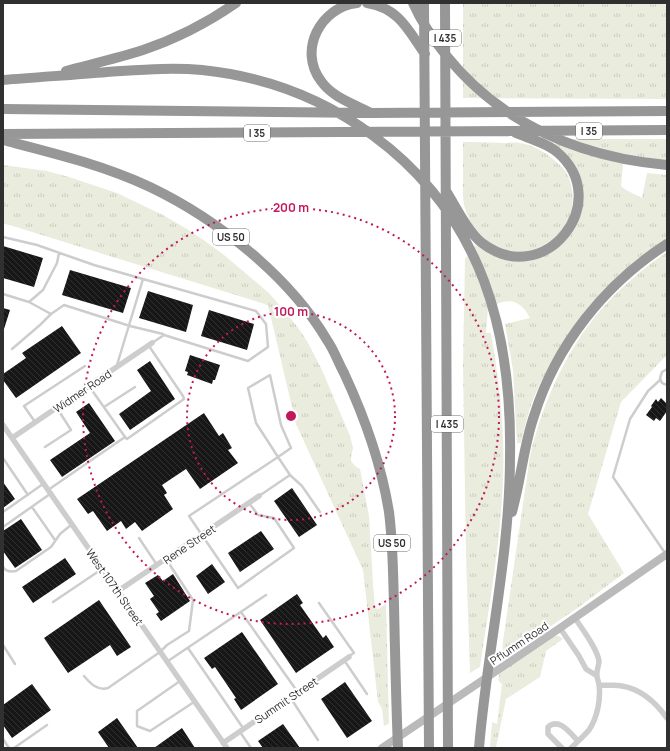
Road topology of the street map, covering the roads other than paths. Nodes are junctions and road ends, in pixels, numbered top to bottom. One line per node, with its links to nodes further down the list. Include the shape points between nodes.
1 (236, 3): 8 (highway, via 208,21 162,43)
2 (357, 3): 12 (highway, via 340,8 322,22 314,37 312,62 320,81 332,92)
3 (367, 3): 7 (highway, via 381,6 393,13)
4 (413, 3): 17 (highway, via 435,41 460,71 478,89 516,118 569,144 612,156)
5 (424, 3): 7 (highway, I 435)
6 (445, 3): 18 (highway, I 435)
7 (425, 54): 100 (highway, I 435)
8 (43, 77): 9 (highway); 60 (highway, via 174,68 239,75 262,81 306,96 354,122 395,152 420,177 461,233 484,281 497,321 506,372 509,412 510,477)
9 (3, 80)
10 (3, 109): 12 (highway, I 35)
11 (667, 111): 12 (highway, I 35)
12 (372, 113)
13 (667, 130): 14 (highway, I 35)
14 (510, 131): 15 (highway, I 35); 18 (highway, via 551,147 567,162 574,176 578,192 577,209 571,226 560,240 531,256 511,256 494,251 470,230)
15 (3, 134)
16 (3, 140): 99 (highway, US 50, via 103,168 151,187 189,208 264,264 294,294 319,326 361,411 384,485 392,554)
17 (667, 165)
18 (446, 191): 101 (highway, I 435)
19 (3, 237): 21 (lane)
20 (667, 244): 60 (highway, via 612,288 592,309 558,359 528,435)
21 (59, 253): 22 (lane); 24 (lane, via 57,263 43,290)
22 (143, 279): 26 (lane); 27 (lane, via 256,311 266,324 268,347 248,361)
23 (3, 294): 24 (lane)
24 (30, 302): 25 (lane)
25 (51, 314): 26 (lane, via 64,305); 29 (lane)
26 (130, 326): 27 (lane); 31 (lane)
27 (164, 334): 28 (lane)
28 (150, 344): 31 (street, Widmer Road); 41 (lane, via 184,399 127,439)
29 (12, 349)
30 (85, 366): 39 (lane, via 24,406)
31 (117, 367): 34 (street, Widmer Road)
32 (667, 369): 33 (lane, via 662,372)
33 (660, 380): 35 (lane); 61 (lane, via 648,391 630,420 614,477)
34 (89, 386): 37 (lane); 38 (street, Widmer Road)
35 (667, 386)
36 (134, 387): 37 (lane)
37 (104, 407): 41 (lane)
38 (56, 408): 39 (street, Widmer Road); 43 (lane, via 71,430)
39 (35, 422): 42 (street, Widmer Road)
40 (3, 425): 42 (street, West 107th Street)
41 (125, 437): 48 (lane)
42 (12, 438): 47 (street, West 107th Street)
43 (46, 447)
44 (278, 457): 44 (lane, via 291,448 281,425 270,375 248,388 256,423); 46 (lane); 57 (lane, via 189,516)
45 (3, 458): 49 (lane)
46 (290, 475): 50 (lane); 54 (lane, via 302,486)
47 (44, 484): 48 (street, West 107th Street); 49 (lane)
48 (49, 492): 52 (lane); 55 (street, West 107th Street)
49 (28, 494): 53 (lane)
50 (259, 496): 51 (street, Rene Street)
51 (249, 502): 57 (street, Rene Street); 57 (lane, via 258,515 274,518 294,548 238,588)
52 (32, 507): 56 (lane); 59 (lane)
53 (3, 512)
54 (320, 512)
55 (72, 524): 59 (lane); 65 (street, West 107th Street)
56 (3, 527)
57 (202, 535): 62 (street, Rene Street)
58 (139, 538): 63 (lane)
59 (55, 540): 64 (lane, via 51,547 13,572)
60 (505, 541): 102 (highway)
61 (667, 554): 71 (main road, Pflumm Road)
62 (166, 559): 63 (street, Rene Street); 75 (lane, via 193,600 189,631)
63 (157, 565): 66 (street, Rene Street)
64 (3, 567)
65 (102, 569): 66 (street, West 107th Street); 68 (lane)
66 (118, 591): 75 (street, West 107th Street)
67 (266, 595): 70 (lane)
68 (53, 602)
69 (319, 603): 76 (lane, via 354,653)
70 (241, 612): 74 (lane); 83 (lane)
71 (575, 618): 72 (main road, Pflumm Road); 80 (street, via 597,654 599,662)
72 (560, 628): 80 (street, via 586,669); 98 (main road, Pflumm Road)
73 (3, 645): 78 (lane)
74 (188, 648): 77 (lane); 89 (lane)
75 (160, 652): 77 (street, West 107th Street); 79 (lane, via 108,688 98,688)
76 (346, 658): 83 (street, Summit Street); 84 (lane)
77 (167, 662): 81 (street, West 107th Street)
78 (15, 664)
79 (84, 676)
80 (596, 676): 82 (street)
81 (180, 681): 86 (street, West 107th Street); 86 (lane, via 137,711 137,726 150,731)
82 (599, 685): 87 (street, via 637,690 656,704); 92 (street, via 596,716 588,731)
83 (297, 692): 85 (street, Summit Street)
84 (367, 694)
85 (289, 697): 89 (street, Summit Street); 91 (lane)
86 (194, 702): 93 (street, West 107th Street)
87 (667, 718)
88 (47, 725): 95 (lane)
89 (242, 730): 93 (street, Summit Street); 97 (lane)
90 (3, 739): 94 (lane)
91 (318, 740)
92 (578, 741): 103 (street, via 560,724 552,724 548,727 548,734); 104 (street)
93 (223, 742): 96 (street, West 107th Street)
94 (9, 748)
95 (14, 748)
96 (227, 748)
97 (251, 748)
98 (382, 748)
99 (398, 748)
100 (429, 748)
101 (448, 748)
102 (479, 748)
103 (562, 748)
104 (571, 748)

